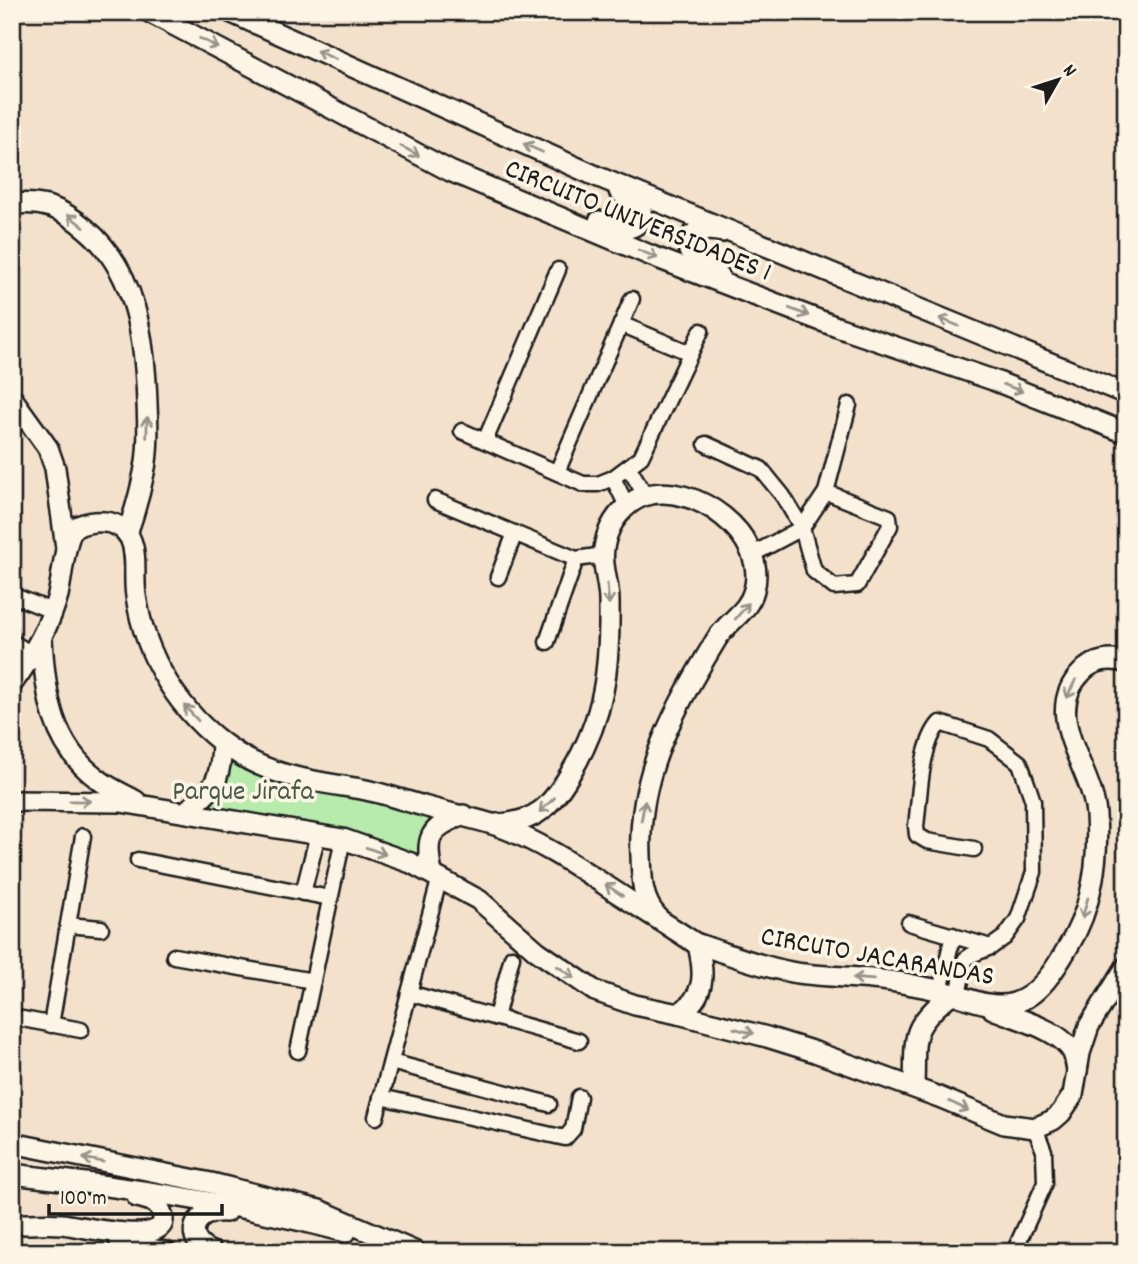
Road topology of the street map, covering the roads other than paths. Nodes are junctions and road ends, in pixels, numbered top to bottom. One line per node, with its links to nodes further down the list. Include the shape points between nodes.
1 (149, 12): 3 (street, CIRCUITO UNIVERSIDADES 1, one-way to 3)
2 (230, 12): 4 (street, CIRCUITO UNIVERSIDADES 1, one-way to 2)
3 (450, 171): 4 (street, via 475,173 618,228 638,224 642,218 636,204); 8 (street, CIRCUITO UNIVERSIDADES 1, one-way to 8)
4 (596, 176): 6 (street, CIRCUITO UNIVERSIDADES 1)
5 (12, 204): 29 (street, one-way to 5, via 145,471 148,429 145,356 136,308 114,260 67,213 32,202)
6 (754, 241): 8 (street, via 706,230 687,241 689,251); 13 (street, CIRCUITO UNIVERSIDADES 1, one-way to 6)
7 (558, 270): 18 (street)
8 (735, 288): 17 (street, CIRCUITO UNIVERSIDADES 1, one-way to 17)
9 (632, 299): 10 (street)
10 (621, 324): 12 (street); 21 (street)
11 (701, 331): 12 (street)
12 (690, 353): 20 (street, via 641,457)
13 (1126, 394)
14 (12, 398): 30 (street, via 48,448)
15 (849, 405): 23 (street)
16 (462, 431): 18 (street)
17 (1126, 433)
18 (485, 441): 21 (street)
19 (706, 444): 27 (street, via 761,470)
20 (629, 468): 22 (street); 24 (street)
21 (557, 472): 22 (street, via 583,484)
22 (613, 478): 26 (street)
23 (826, 492): 27 (street); 27 (street, via 889,517 890,526 857,585 834,587 814,571)
24 (646, 496): 26 (street); 31 (street, via 671,494 709,508 736,527)
25 (435, 500): 28 (street)
26 (627, 506): 32 (street, via 610,528)
27 (802, 528): 31 (street)
28 (515, 533): 33 (street); 34 (street)
29 (127, 534): 30 (street, via 111,523 80,525 71,533); 43 (street, CIRCUTO JACARANDAS, one-way to 29, via 180,701 162,674 140,618)
30 (67, 552): 36 (street)
31 (753, 554): 57 (street, one-way to 31, via 648,903 641,876 641,824 654,761 670,721 717,638 744,612 752,597 757,578)
32 (604, 555): 33 (street); 48 (street, one-way to 48, via 609,599 607,668 586,750 544,810 516,823)
33 (576, 559): 39 (street)
34 (498, 578)
35 (12, 595): 36 (street)
36 (51, 611): 37 (street)
37 (42, 634): 40 (street); 45 (street, via 44,682 63,739 98,779)
38 (12, 642): 40 (street)
39 (547, 642)
40 (33, 655): 42 (street)
41 (1126, 662): 70 (street, CIRCUTO JACARANDAS, one-way to 70, via 1101,661 1086,668 1065,699 1067,729 1096,813 1095,869 1078,929 1051,973 1027,998 1006,1005)
42 (12, 684)
43 (222, 743): 46 (street, via 222,762 212,790); 47 (street, CIRCUTO JACARANDAS, via 275,772)
44 (12, 801): 45 (street, one-way to 45)
45 (142, 805): 46 (street)
46 (186, 811): 49 (street)
47 (463, 816): 48 (street, CIRCUTO JACARANDAS); 54 (street, via 442,823 432,836 427,848)
48 (490, 824): 57 (street, CIRCUTO JACARANDAS, one-way to 48, via 574,863)
49 (318, 834): 51 (street); 55 (street)
50 (83, 835): 59 (street)
51 (343, 839): 54 (street, one-way to 54); 56 (street)
52 (974, 849): 63 (street, via 917,835 927,747 940,723 989,739 1020,763 1033,801 1034,872 1018,919)
53 (138, 860): 55 (street)
54 (436, 875): 68 (street); 71 (street, one-way to 71, via 480,900 537,951 595,991)
55 (303, 893): 56 (street)
56 (330, 898): 67 (street)
57 (663, 922): 62 (street, CIRCUTO JACARANDAS)
58 (909, 923): 61 (street)
59 (68, 925): 60 (street); 74 (street)
60 (101, 928)
61 (953, 935): 63 (street); 69 (street)
62 (695, 943): 69 (street, CIRCUTO JACARANDAS, one-way to 62, via 896,982 787,971); 71 (street, via 704,970 699,993 688,1009)
63 (991, 947): 69 (street, via 965,960)
64 (174, 956): 67 (street)
65 (512, 957): 73 (street)
66 (1126, 967): 79 (street, via 1090,1026)
67 (313, 981): 77 (street)
68 (409, 993): 73 (street); 78 (street)
69 (950, 993): 70 (street, CIRCUTO JACARANDAS); 80 (street, via 918,1028)
70 (981, 1003): 79 (street, via 1033,1024 1065,1044)
71 (678, 1014): 80 (street, one-way to 80, via 767,1037)
72 (12, 1017): 74 (street)
73 (496, 1017): 76 (street)
74 (51, 1025): 75 (street)
75 (81, 1030)
76 (579, 1041)
77 (298, 1051)
78 (391, 1062): 81 (street); 83 (street)
79 (1078, 1074): 85 (street, via 1068,1105 1053,1120)
80 (914, 1087): 85 (street, one-way to 85, via 1004,1124)
81 (381, 1097): 82 (street, via 565,1138 573,1129); 84 (street)
82 (579, 1097)
83 (549, 1104)
84 (376, 1117)
85 (1035, 1128): 95 (street, via 1044,1151 1045,1183)
86 (12, 1143): 94 (street, one-way to 86, via 319,1210)
87 (12, 1174): 88 (street)
88 (86, 1183): 89 (street); 90 (street, via 152,1201 160,1210 159,1228 141,1235)
89 (293, 1218): 92 (street, via 208,1212 198,1220 195,1232 199,1244); 93 (street)
90 (18, 1223): 91 (street)
91 (166, 1252)
92 (212, 1252)
93 (407, 1252)
94 (416, 1252)
95 (1014, 1252)

